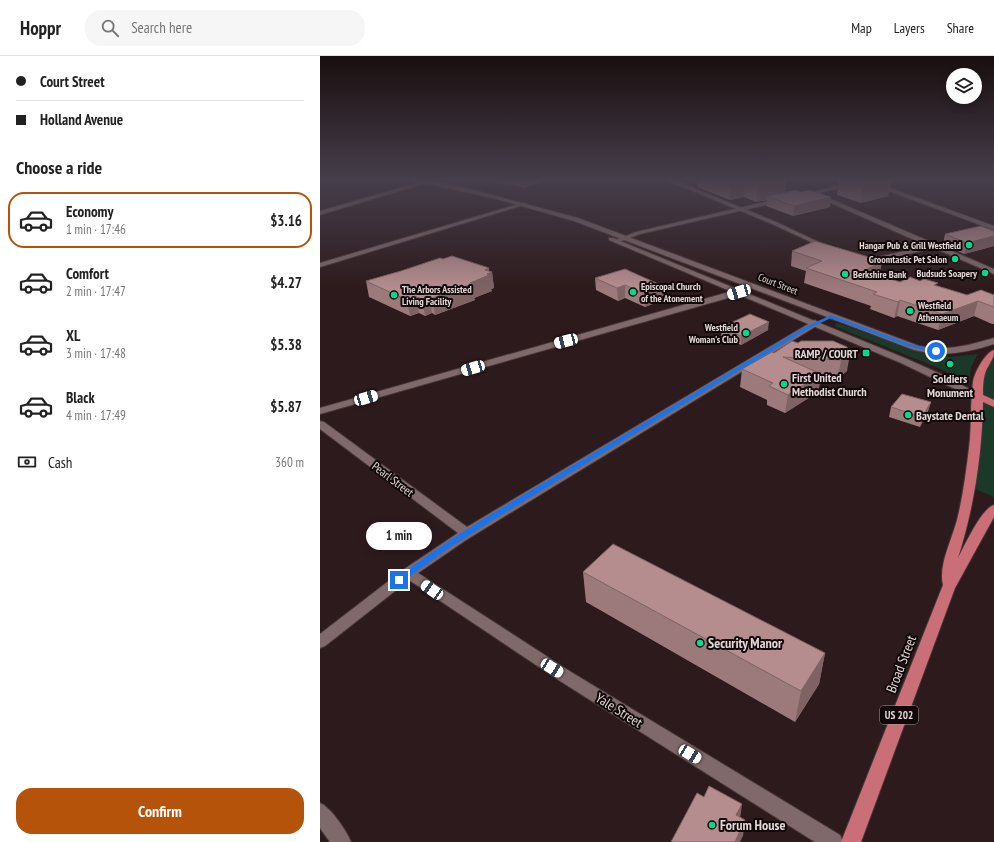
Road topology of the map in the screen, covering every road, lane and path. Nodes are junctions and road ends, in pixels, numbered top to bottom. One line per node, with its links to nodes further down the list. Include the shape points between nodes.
1 (485, 216): 18 (street)
2 (557, 216): 11 (street, Court Street, via 576,219); 12 (street, Court Street)
3 (717, 216): 11 (street)
4 (755, 216): 15 (street)
5 (865, 216): 14 (street)
6 (960, 216): 8 (street)
7 (994, 222): 8 (street)
8 (983, 224): 9 (street)
9 (994, 229): 10 (street)
10 (982, 233)
11 (626, 237): 12 (street); 16 (street, Court Street)
12 (616, 242): 19 (street, Court Street)
13 (943, 242): 14 (street)
14 (933, 245): 17 (street, via 860,264); 20 (street)
15 (833, 251)
16 (686, 260): 19 (street); 21 (street, Court Street)
17 (853, 261)
18 (320, 265)
19 (673, 265): 22 (street, Court Street)
20 (994, 272)
21 (753, 287): 22 (street); 23 (street, Court Street)
22 (739, 292): 24 (street, Court Street); 29 (street)
23 (831, 316): 24 (street); 25 (street, Court Street, via 909,345 930,350 958,352)
24 (815, 323): 27 (street, Court Street, via 929,372); 32 (street)
25 (994, 342)
26 (994, 353): 27 (highway, Broad Street, via 982,370)
27 (977, 396): 28 (highway); 34 (highway, Broad Street / US 202, via 970,487 951,559)
28 (994, 404)
29 (320, 411)
30 (320, 424): 32 (street, Pearl Street)
31 (994, 509): 34 (highway, Broad Street / US 202)
32 (466, 533): 33 (street)
33 (408, 573): 35 (street); 38 (street, Yale Street, via 463,611 676,746)
34 (948, 588): 39 (highway, Broad Street / US 202)
35 (320, 642)
36 (320, 812): 37 (street)
37 (341, 842)
38 (833, 842)
39 (851, 842)

